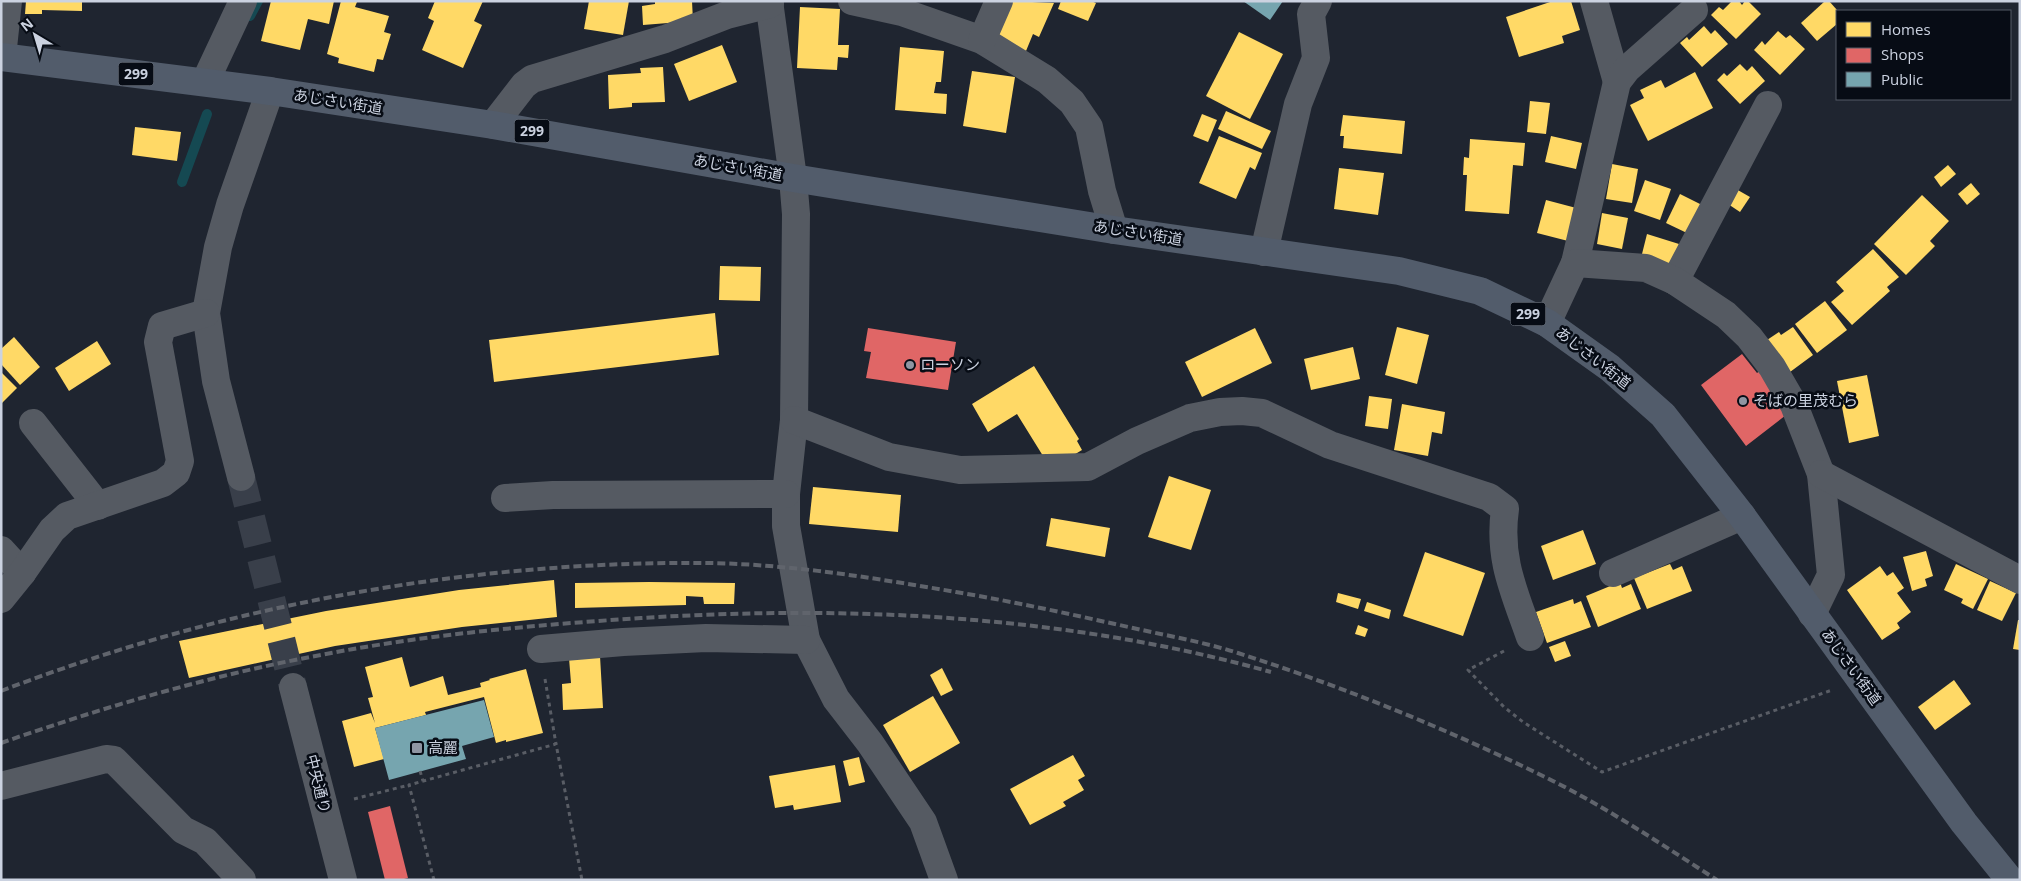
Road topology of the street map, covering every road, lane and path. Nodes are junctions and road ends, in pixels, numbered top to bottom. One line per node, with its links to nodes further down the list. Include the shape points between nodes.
1 (8, 1): 10 (street)
2 (243, 1): 11 (street)
3 (852, 1): 9 (street, via 902,12)
4 (999, 1): 9 (street)
5 (1318, 1): 18 (street, via 1311,14 1316,58 1298,104)
6 (1594, 1): 12 (street)
7 (770, 3): 15 (street, via 532,79); 16 (street)
8 (1694, 10): 12 (street)
9 (982, 40): 17 (street, via 1047,80 1072,102 1089,127)
10 (2, 57): 11 (highway, あじさい街道 / 299)
11 (205, 82): 13 (highway, あじさい街道 / 299)
12 (1617, 82): 19 (street)
13 (270, 91): 15 (highway, あじさい街道 / 299); 21 (street, via 230,205 218,247)
14 (1768, 106): 20 (street)
15 (493, 125): 16 (highway, あじさい街道 / 299)
16 (793, 178): 17 (highway, あじさい街道 / 299); 23 (street, via 796,214)
17 (1114, 230): 18 (highway, あじさい街道 / 299)
18 (1264, 252): 22 (highway, あじさい街道 / 299, via 1399,271 1480,291)
19 (1575, 263): 20 (street, via 1646,268); 22 (street)
20 (1675, 281): 25 (street, via 1726,314 1772,367 1794,405)
21 (206, 313): 26 (street, via 216,382); 29 (street, via 162,326 158,342 180,461 176,474)
22 (1547, 323): 30 (highway, あじさい街道 / 299, via 1610,368 1663,416)
23 (794, 420): 27 (street); 37 (street, via 889,457 960,470 1088,468 1137,441 1190,418 1220,412 1262,413 1330,446 1489,497 1505,509 1502,531 1504,562)
24 (33, 423): 29 (street)
25 (1821, 474): 34 (street); 36 (street, via 1831,575)
26 (241, 477)
27 (786, 494): 28 (street); 38 (street, via 786,526)
28 (505, 498)
29 (98, 506): 33 (street, via 67,516 52,530)
30 (1742, 516): 32 (street); 36 (highway, あじさい街道 / 299)
31 (1, 550): 33 (street)
32 (1613, 573)
33 (22, 574): 35 (street)
34 (2020, 580)
35 (1, 599)
36 (1812, 614): 53 (highway, あじさい街道 / 299, via 1964,823)
37 (1530, 637): 41 (path, via 1468,670 1523,722 1602,772)
38 (806, 640): 39 (street, via 706,638 623,642); 52 (street, via 836,699 923,822)
39 (542, 661): 42 (path)
40 (293, 688): 49 (street, 中央通り)
41 (1834, 689)
42 (556, 744): 44 (path); 51 (path)
43 (420, 771): 44 (path)
44 (423, 781): 45 (path)
45 (409, 785): 47 (path); 50 (path)
46 (1, 786): 48 (street, via 106,759 114,760 183,830 205,841)
47 (379, 793)
48 (242, 880)
49 (343, 880)
50 (434, 880)
51 (582, 880)
52 (944, 880)
53 (2010, 880)

